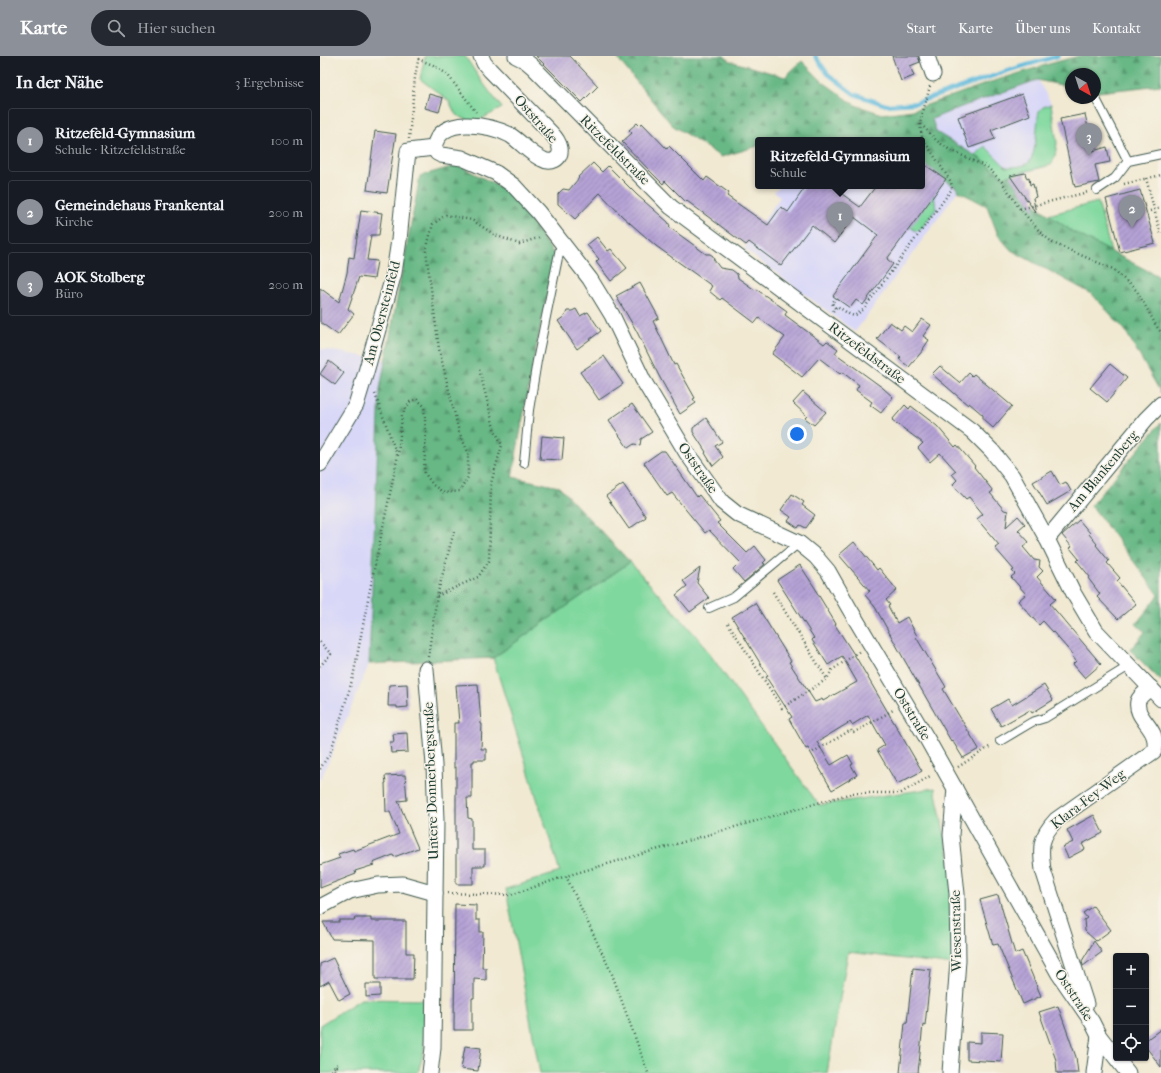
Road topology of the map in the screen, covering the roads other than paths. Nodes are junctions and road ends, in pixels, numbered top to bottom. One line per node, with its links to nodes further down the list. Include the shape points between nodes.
1 (481, 56): 6 (street, Oststraße, via 490,70 551,132 557,140 559,156 547,162 510,135 483,127 464,125 453,126 438,136)
2 (516, 56): 14 (street, Ritzefeldstraße, via 526,61 671,206 972,431 1012,476)
3 (927, 56): 4 (street)
4 (934, 74)
5 (1099, 104): 8 (lane)
6 (434, 148): 10 (street, Oststraße, via 441,155 462,158 496,174 514,186); 13 (street, Am Obersteinfeld, via 408,151 394,274 373,349 356,405)
7 (1161, 154): 8 (lane)
8 (1128, 161): 9 (lane, via 1115,178)
9 (1097, 190)
10 (557, 238): 12 (lane, via 529,410); 15 (street, Oststraße, via 590,279 612,315 643,380 686,452 722,502 737,514)
11 (1161, 404): 14 (street, Am Blankenberg)
12 (524, 463)
13 (320, 464)
14 (1047, 539): 17 (street, Ritzefeldstraße, via 1074,594 1096,631)
15 (799, 542): 16 (lane, via 734,598); 21 (street, Oststraße, via 828,571)
16 (709, 608)
17 (1129, 666): 19 (street, Ritzefeldstraße); 20 (lane, via 1044,718 1032,722)
18 (426, 669): 22 (street, Untere Donnerbergstraße, via 434,765)
19 (1156, 693): 24 (street, Klara-Fey-Weg, via 1142,695 1138,701 1139,710 1157,736 1158,744 1154,751 1056,820 1048,828 1041,842 1043,870)
20 (1000, 741)
21 (956, 788): 24 (street, Oststraße, via 1059,974); 27 (street, Wiesenstraße, via 952,835 957,894 958,960)
22 (435, 893): 23 (street, via 403,884 378,885 350,891); 26 (street, Untere Donnerbergstraße, via 433,1048)
23 (320, 907)
24 (1092, 1022): 25 (street, Oststraße)
25 (1099, 1036): 28 (street, Oststraße); 29 (street, Oststraße)
26 (430, 1073)
27 (950, 1073)
28 (1094, 1073)
29 (1128, 1073)

